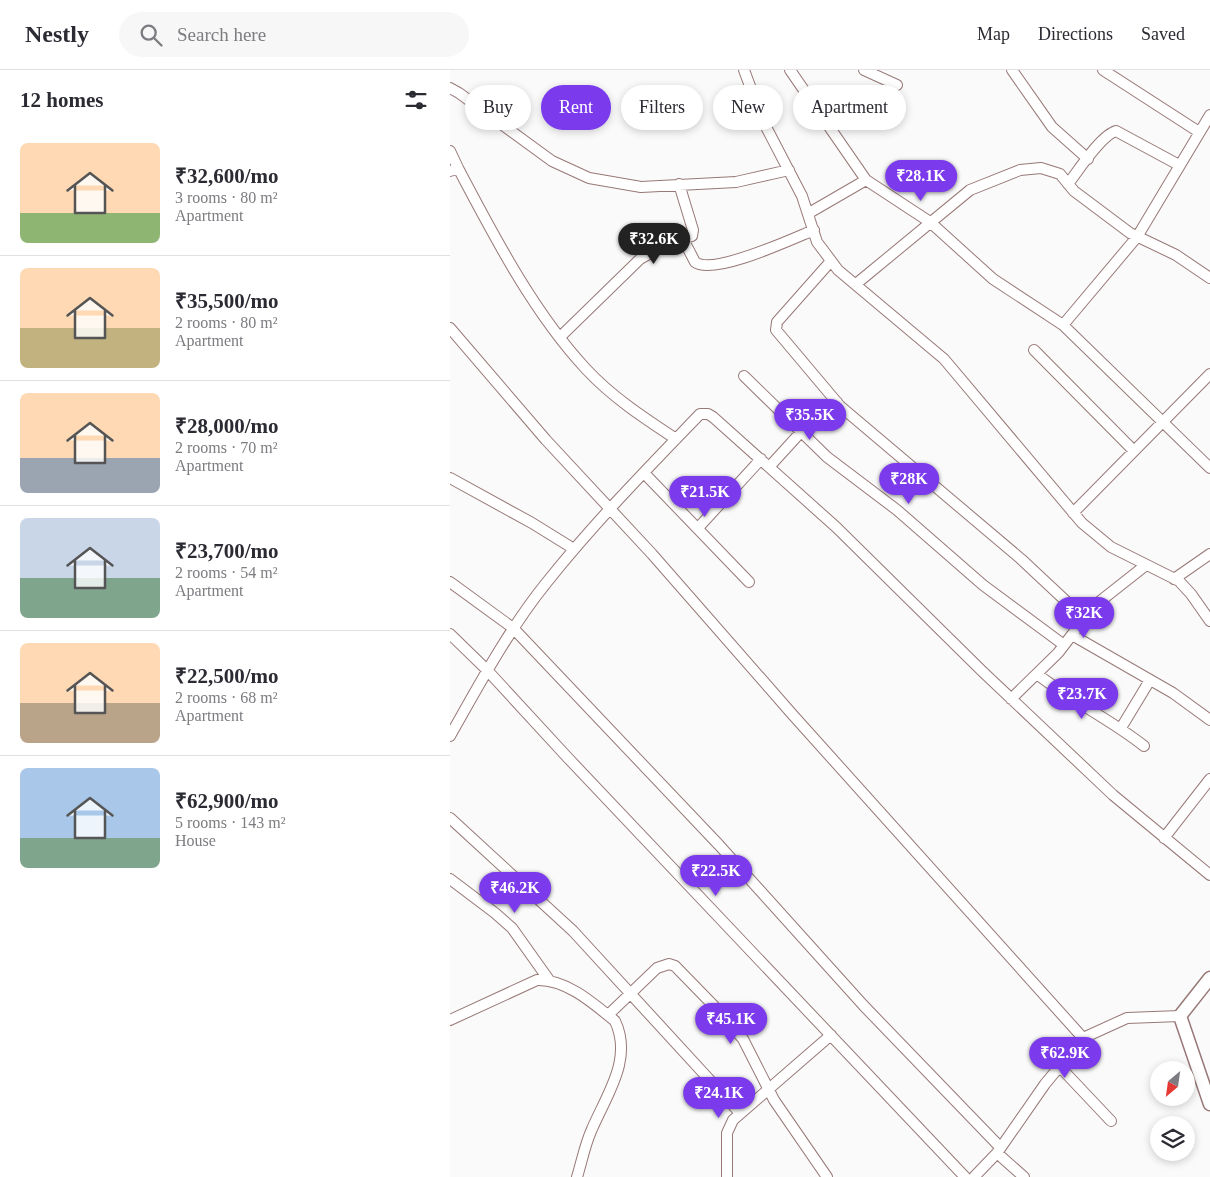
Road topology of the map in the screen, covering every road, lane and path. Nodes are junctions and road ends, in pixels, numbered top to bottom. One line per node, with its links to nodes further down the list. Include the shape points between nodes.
1 (744, 70): 14 (street, via 763,121)
2 (790, 70): 15 (street)
3 (1012, 70): 11 (street, via 1052,127)
4 (1103, 70): 9 (street)
5 (867, 71): 6 (street)
6 (897, 85)
7 (450, 88): 16 (street, via 567,170 616,184 641,187)
8 (1210, 115): 9 (street)
9 (1199, 132): 12 (street)
10 (450, 151): 13 (street)
11 (1088, 159): 12 (street, via 1116,131); 17 (street)
12 (1179, 165): 21 (street)
13 (454, 169): 28 (street)
14 (789, 170): 16 (street, via 736,182); 18 (street)
15 (866, 180): 18 (street); 19 (street)
16 (679, 184): 22 (street, via 693,230 692,236)
17 (1068, 184): 19 (street, via 1060,174 1042,168 1020,170 970,190); 21 (street)
18 (809, 213): 20 (street)
19 (930, 222): 25 (street); 26 (street, via 993,279)
20 (814, 230): 22 (street, via 760,254 705,266 694,262); 23 (street, via 817,242)
21 (1137, 237): 24 (street, via 1176,255); 26 (street)
22 (683, 239): 28 (street, via 668,243 640,259)
23 (831, 261): 25 (street); 32 (street, via 775,325 782,339)
24 (1210, 278)
25 (856, 284): 43 (street, via 944,359)
26 (1063, 325): 33 (street)
27 (450, 328): 42 (street)
28 (560, 337): 35 (street, via 588,371 614,395)
29 (1034, 350): 36 (street)
30 (1210, 374): 33 (street)
31 (744, 376): 34 (street)
32 (837, 402): 34 (street); 51 (street, via 1014,553)
33 (1164, 421): 36 (street); 39 (street)
34 (801, 432): 38 (street); 56 (street, via 983,585)
35 (676, 439): 37 (street, via 700,414 708,414); 40 (street)
36 (1134, 451): 43 (street)
37 (761, 459): 38 (street); 44 (street)
38 (770, 466): 60 (street)
39 (1210, 468)
40 (644, 473): 42 (street); 44 (street)
41 (450, 478): 45 (street)
42 (610, 510): 45 (street); 77 (street)
43 (1073, 513): 47 (street, via 1103,541)
44 (698, 528): 50 (street)
45 (574, 549): 53 (street)
46 (1210, 554): 48 (street)
47 (1146, 565): 48 (street); 51 (street, via 1094,606)
48 (1174, 579): 52 (street, via 1191,594)
49 (450, 582): 53 (street)
50 (749, 582)
51 (1084, 618): 55 (street)
52 (1210, 621)
53 (513, 628): 57 (street); 83 (street)
54 (450, 634): 57 (street)
55 (1072, 635): 56 (street); 59 (street)
56 (1064, 645): 58 (street)
57 (487, 670): 63 (street); 76 (street)
58 (1037, 674): 60 (street); 62 (street, via 1066,696)
59 (1150, 680): 61 (street); 62 (street)
60 (1011, 699): 67 (street)
61 (1210, 720)
62 (1121, 728): 64 (street)
63 (450, 735)
64 (1144, 746)
65 (1210, 779): 67 (street)
66 (450, 818): 72 (street, via 573,931)
67 (1164, 838): 68 (street)
68 (1210, 876)
69 (450, 878): 71 (street, via 512,928)
70 (1210, 978): 74 (street)
71 (549, 980): 73 (street, via 563,984); 75 (street, via 537,980)
72 (631, 992): 73 (street); 79 (street, via 663,964 674,966 743,1039); 81 (street)
73 (608, 1015): 84 (street, via 619,1029 622,1056 619,1071 590,1131)
74 (1180, 1016): 77 (street, via 1127,1018); 80 (street)
75 (450, 1020)
76 (831, 1035): 79 (street); 87 (street)
77 (1083, 1038): 78 (street)
78 (1059, 1066): 82 (street); 83 (street)
79 (769, 1089): 81 (street); 86 (street)
80 (1210, 1104)
81 (740, 1114): 85 (street, via 727,1133)
82 (1111, 1121)
83 (998, 1150): 88 (street); 89 (street)
84 (577, 1177)
85 (727, 1177)
86 (827, 1177)
87 (965, 1177)
88 (974, 1177)
89 (1024, 1177)

